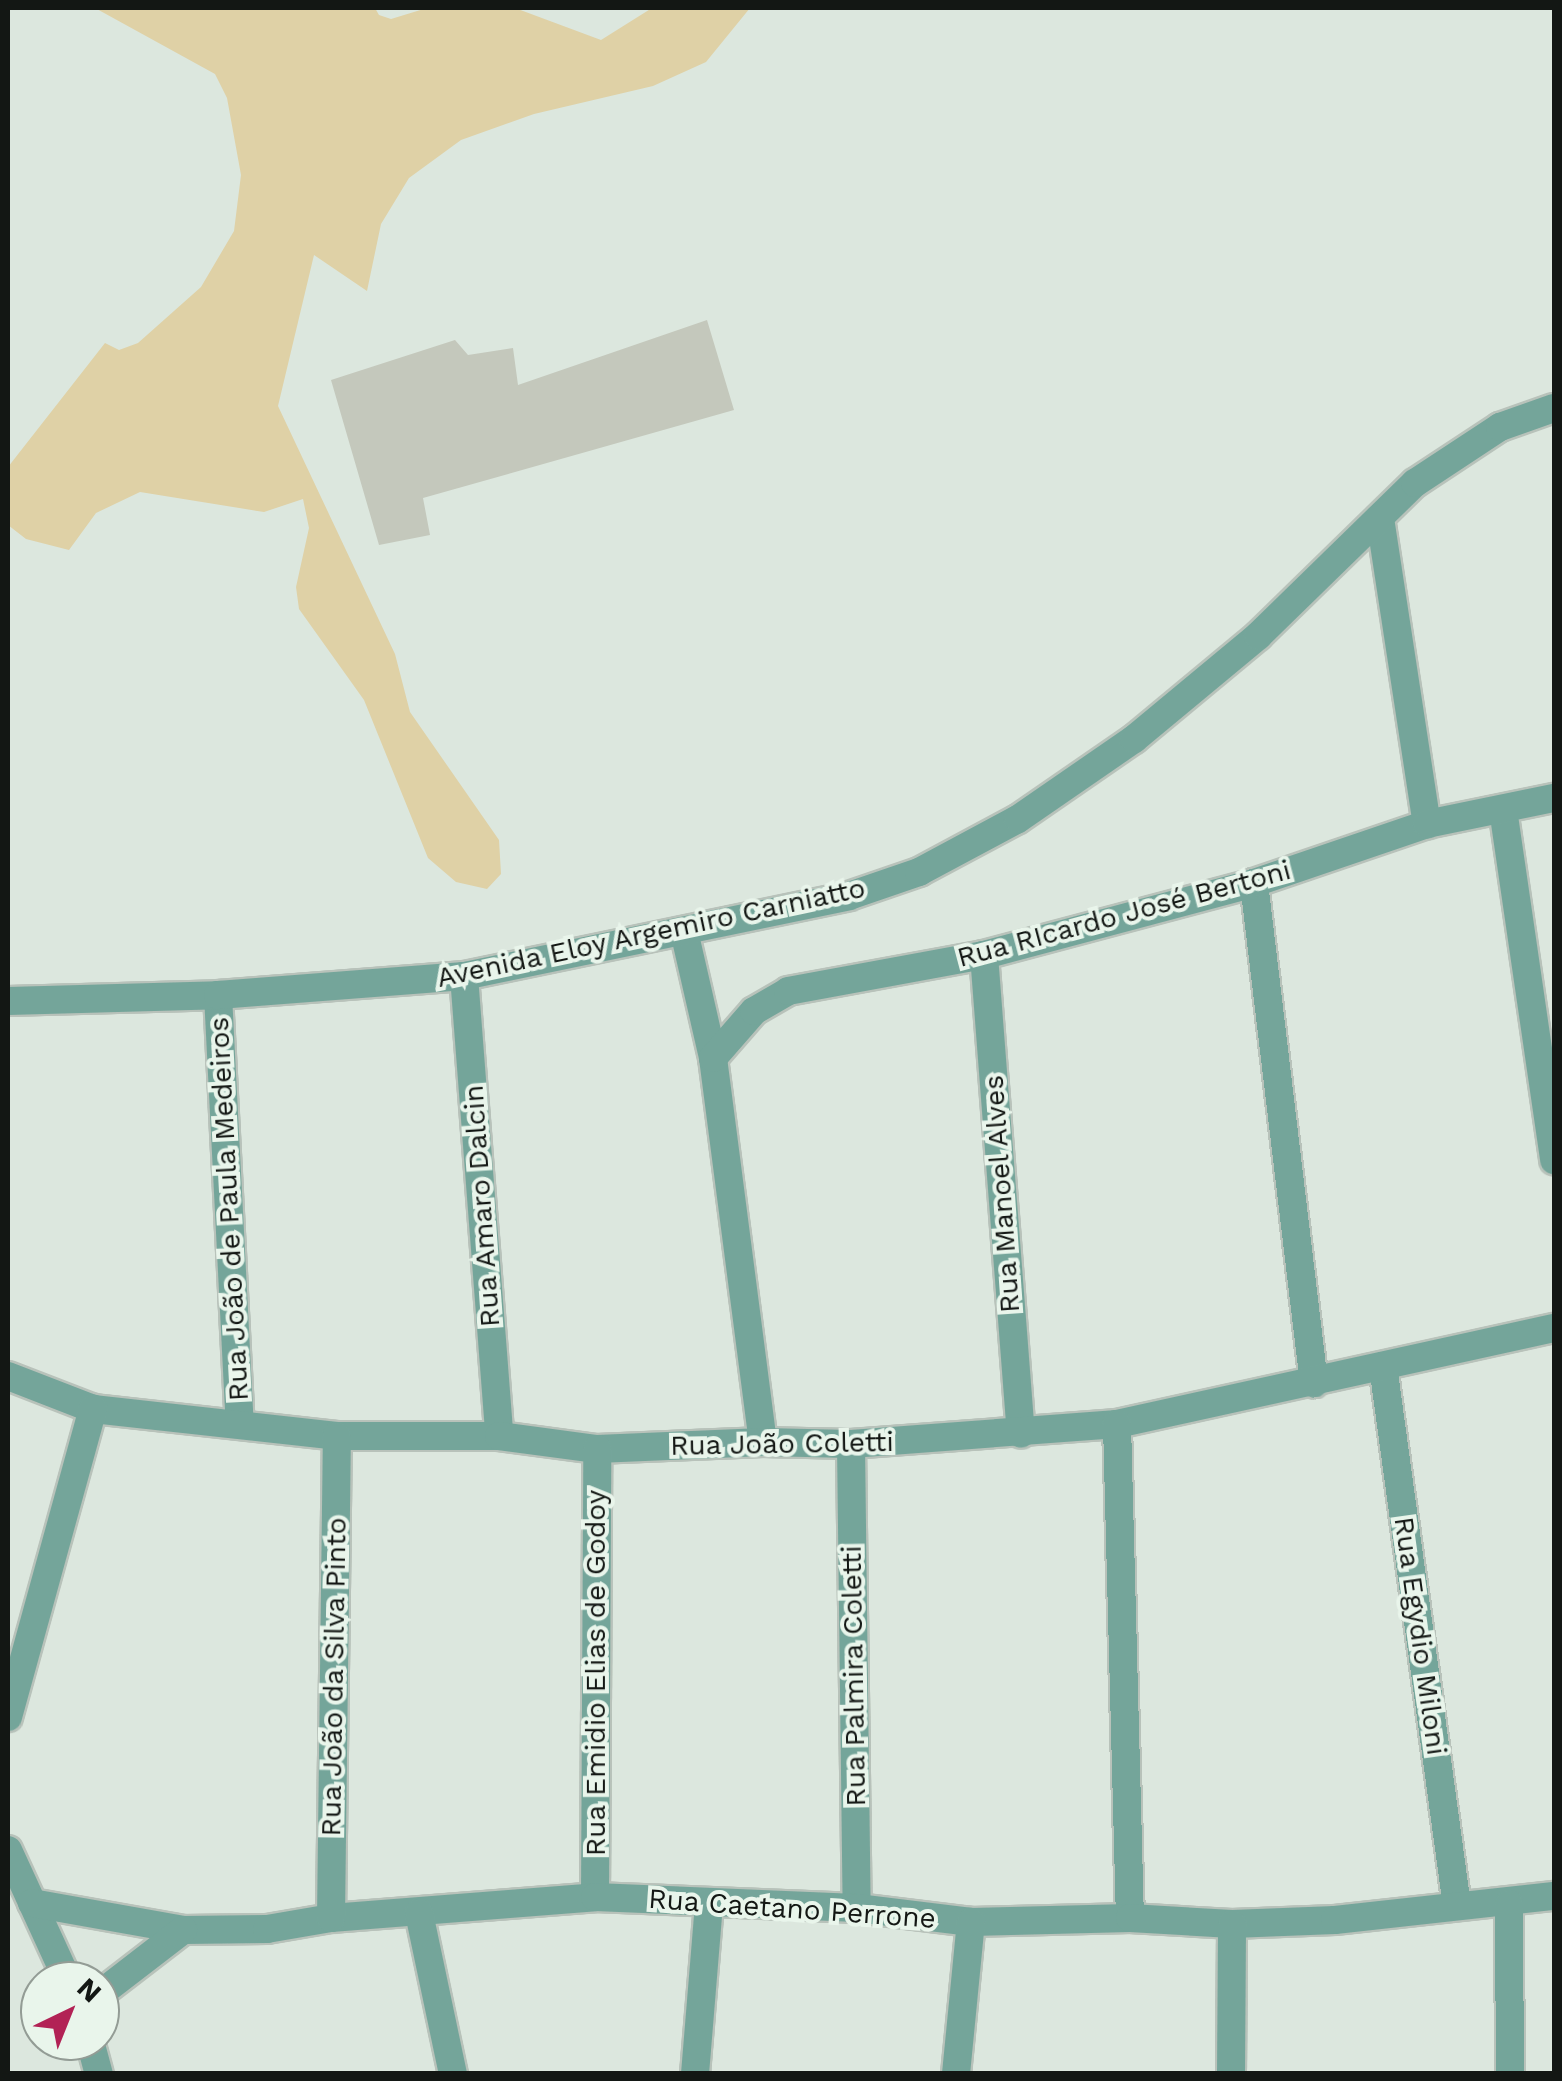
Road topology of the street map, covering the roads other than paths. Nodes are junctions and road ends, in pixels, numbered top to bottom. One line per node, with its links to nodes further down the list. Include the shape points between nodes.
1 (1554, 408): 2 (street, Avenida Eloy Argemiro Carniatto, via 1500,427 1415,484)
2 (1380, 518): 5 (street); 7 (street, Avenida Eloy Argemiro Carniatto, via 1231,659 1134,739 1018,819 919,872 849,896)
3 (1554, 798): 4 (street, Rua RIcardo José Bertoni)
4 (1502, 809): 5 (street, Rua RIcardo José Bertoni); 13 (street)
5 (1427, 824): 6 (street, Rua RIcardo José Bertoni)
6 (1254, 884): 8 (street, Rua RIcardo José Bertoni); 17 (street)
7 (684, 931): 9 (street, Avenida Eloy Argemiro Carniatto); 12 (street)
8 (984, 955): 12 (street, Rua RIcardo José Bertoni, via 788,991 754,1011); 21 (street, Rua Manoel Alves)
9 (464, 976): 10 (street, Avenida Eloy Argemiro Carniatto); 23 (street, Rua Amaro Dalcin)
10 (218, 996): 11 (street, Avenida Eloy Argemiro Carniatto); 19 (street, Rua João de Paula Medeiros)
11 (8, 1000)
12 (713, 1058): 24 (street)
13 (1554, 1160)
14 (1554, 1328): 15 (street, Rua João Coletti)
15 (1383, 1366): 17 (street, Rua João Coletti); 34 (street, Rua Egydio Miloni)
16 (8, 1376): 18 (street, Rua João Coletti)
17 (1314, 1383): 20 (street, Rua João Coletti)
18 (94, 1409): 19 (street, Rua João Coletti); 27 (street)
19 (240, 1422): 22 (street, Rua João Coletti)
20 (1117, 1424): 21 (street, Rua João Coletti); 38 (street)
21 (1020, 1434): 25 (street, Rua João Coletti)
22 (338, 1436): 23 (street, Rua João Coletti); 37 (street, Rua João da Silva Pinto)
23 (499, 1436): 26 (street, Rua João Coletti)
24 (763, 1442): 25 (street, Rua João Coletti); 26 (street, Rua João Coletti)
25 (851, 1444): 35 (street, Rua Palmira Coletti)
26 (596, 1450): 30 (street, Rua Emidio Elias de Godoy)
27 (8, 1717)
28 (8, 1850): 31 (street)
29 (1554, 1896): 33 (street, Rua Caetano Perrone)
30 (594, 1897): 32 (street, Rua Caetano Perrone); 36 (street, Rua Caetano Perrone)
31 (32, 1903): 41 (street, Rua Caetano Perrone); 42 (street)
32 (709, 1903): 35 (street, Rua Caetano Perrone); 45 (street)
33 (1509, 1904): 34 (street, Rua Caetano Perrone); 48 (street)
34 (1458, 1906): 40 (street, Rua Caetano Perrone)
35 (856, 1908): 39 (street, Rua Caetano Perrone)
36 (419, 1913): 37 (street, Rua Caetano Perrone); 44 (street)
37 (331, 1918): 41 (street, Rua Caetano Perrone, via 267,1929)
38 (1130, 1918): 39 (street, Rua Caetano Perrone); 40 (street, Rua Caetano Perrone)
39 (971, 1922): 46 (street)
40 (1232, 1924): 47 (street)
41 (183, 1930): 43 (street)
42 (59, 1961)
43 (120, 1979)
44 (453, 2074)
45 (695, 2074)
46 (956, 2074)
47 (1231, 2074)
48 (1510, 2074)

